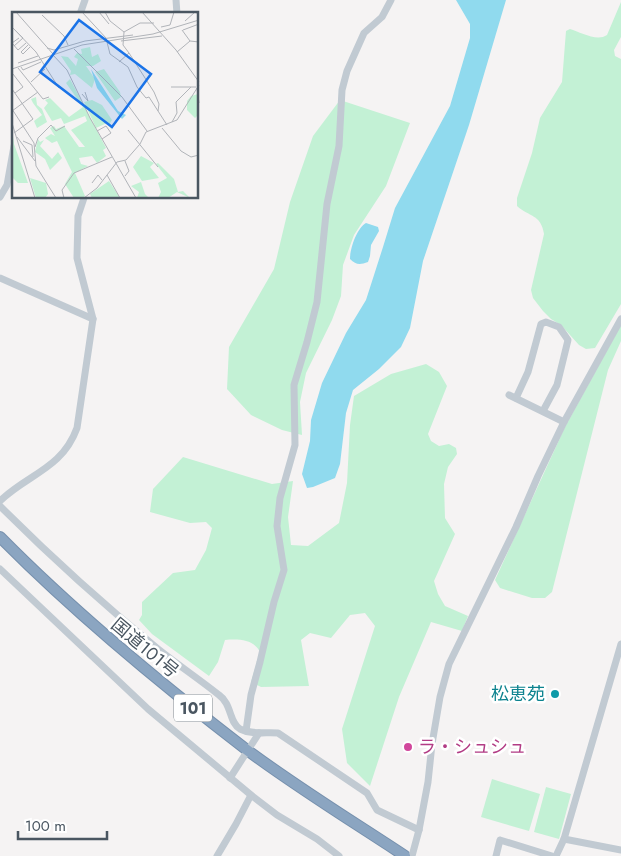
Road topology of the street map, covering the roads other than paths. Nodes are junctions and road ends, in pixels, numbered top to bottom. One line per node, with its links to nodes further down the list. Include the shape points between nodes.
1 (85, 0): 3 (street)
2 (391, 0): 17 (street, via 382,17 364,32 342,90 339,146 327,204 317,302 294,385 295,445 280,498 278,538 284,570 250,694)
3 (81, 12)
4 (12, 157): 5 (street, via 7,185)
5 (0, 197)
6 (84, 199): 8 (street, via 78,216 77,258)
7 (0, 278): 8 (street)
8 (93, 318): 12 (street, via 77,428 72,441 44,470)
9 (621, 319): 11 (street)
10 (543, 411): 10 (street, via 512,396 528,372 541,324 546,322 559,327 568,340 557,385); 11 (street)
11 (564, 422): 22 (street, via 449,664 440,697)
12 (0, 501)
13 (0, 506): 17 (street, via 95,595 227,702 234,724)
14 (0, 537): 19 (highway, 国道101号 / 101, via 95,627)
15 (0, 569): 20 (street, via 148,710)
16 (621, 644): 23 (street)
17 (246, 731): 18 (street)
18 (259, 733): 19 (street); 22 (street, via 278,734 367,793 377,810)
19 (248, 751): 20 (street); 27 (highway, 国道101号 / 101)
20 (230, 778): 21 (street)
21 (251, 795): 25 (street); 26 (street)
22 (419, 830): 28 (street)
23 (564, 840): 24 (street); 31 (street)
24 (621, 850)
25 (217, 856)
26 (339, 856)
27 (405, 856)
28 (412, 856)
29 (496, 856): 30 (street, via 500,840)
30 (552, 856)
31 (556, 856)

